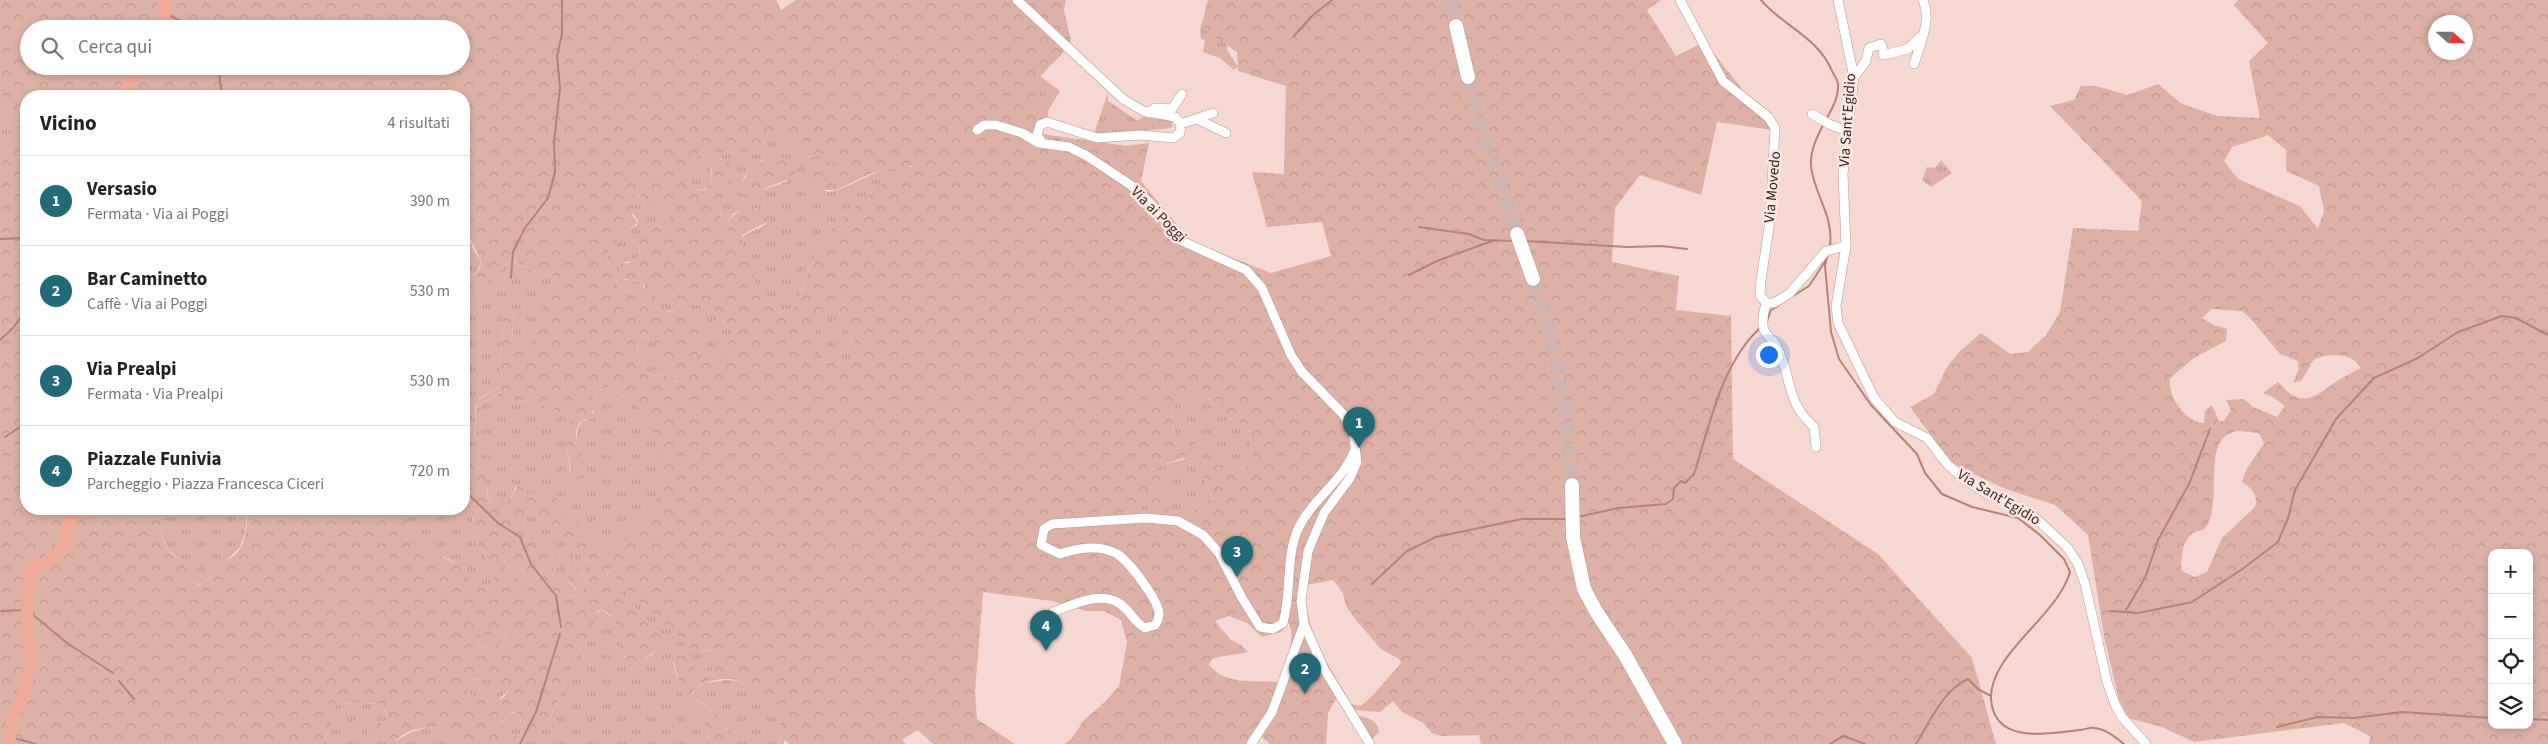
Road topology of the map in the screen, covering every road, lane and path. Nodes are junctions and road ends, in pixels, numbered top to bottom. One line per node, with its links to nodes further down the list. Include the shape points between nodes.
1 (1017, 0): 11 (street, via 1102,82 1123,99)
2 (1680, 0): 23 (street, Via Movedo, via 1723,81 1768,117 1775,128 1770,221 1760,295)
3 (1838, 0): 9 (street, Via Sant'Egidio)
4 (1922, 0): 6 (street, via 1927,9)
5 (1456, 26): 8 (highway)
6 (1924, 30): 7 (street); 9 (street, via 1908,49 1884,55 1880,44 1869,48 1866,61)
7 (1914, 64)
8 (1468, 77)
9 (1854, 78): 17 (street, Via Sant'Egidio)
10 (1182, 94): 11 (street, via 1172,109 1155,108)
11 (1149, 113): 15 (street, via 1175,117)
12 (1213, 113): 14 (street)
13 (1812, 114): 17 (street)
14 (1197, 119): 15 (street); 18 (street)
15 (1181, 124): 19 (street, via 1180,133 1173,138 1140,135 1097,138 1047,122 1040,125 1037,135)
16 (977, 130): 19 (street, Via ai Poggi, via 984,125 996,125 1039,143)
17 (1849, 132): 21 (street, Via Sant'Egidio, via 1843,174)
18 (1226, 134)
19 (1041, 141): 25 (street, Via ai Poggi, via 1068,146 1087,156 1132,186 1184,242 1246,270 1262,288 1291,355 1302,372 1343,414 1353,431)
20 (1517, 234): 22 (highway)
21 (1841, 247): 23 (street, via 1826,251 1790,293 1774,303); 32 (street, Via Sant'Egidio, via 1836,314 1874,398 1895,422 1927,438 1948,465 1967,482 2028,512 2067,547 2085,584 2114,704)
22 (1533, 279)
23 (1766, 303): 24 (street, via 1764,330 1776,344 1794,404 1814,427)
24 (1816, 447)
25 (1354, 452): 27 (street, via 1348,468 1326,490 1299,528 1290,554 1287,608 1283,623 1273,629 1260,627 1219,553 1203,535 1178,521 1146,518 1052,524 1044,529 1041,545 1060,554 1076,548 1102,549 1117,554 1158,604 1160,616 1155,625 1144,628 1135,622 1126,608 1102,597); 28 (street, Via ai Poggi, via 1357,462 1350,478 1324,513 1308,552 1301,601)
26 (1572, 485): 31 (highway, via 1572,537 1584,589)
27 (1053, 612)
28 (1304, 624): 29 (street, via 1272,712); 30 (street, Via ai Poggi, via 1324,669)
29 (1251, 744)
30 (1370, 744)
31 (1675, 744)
32 (2146, 744)

